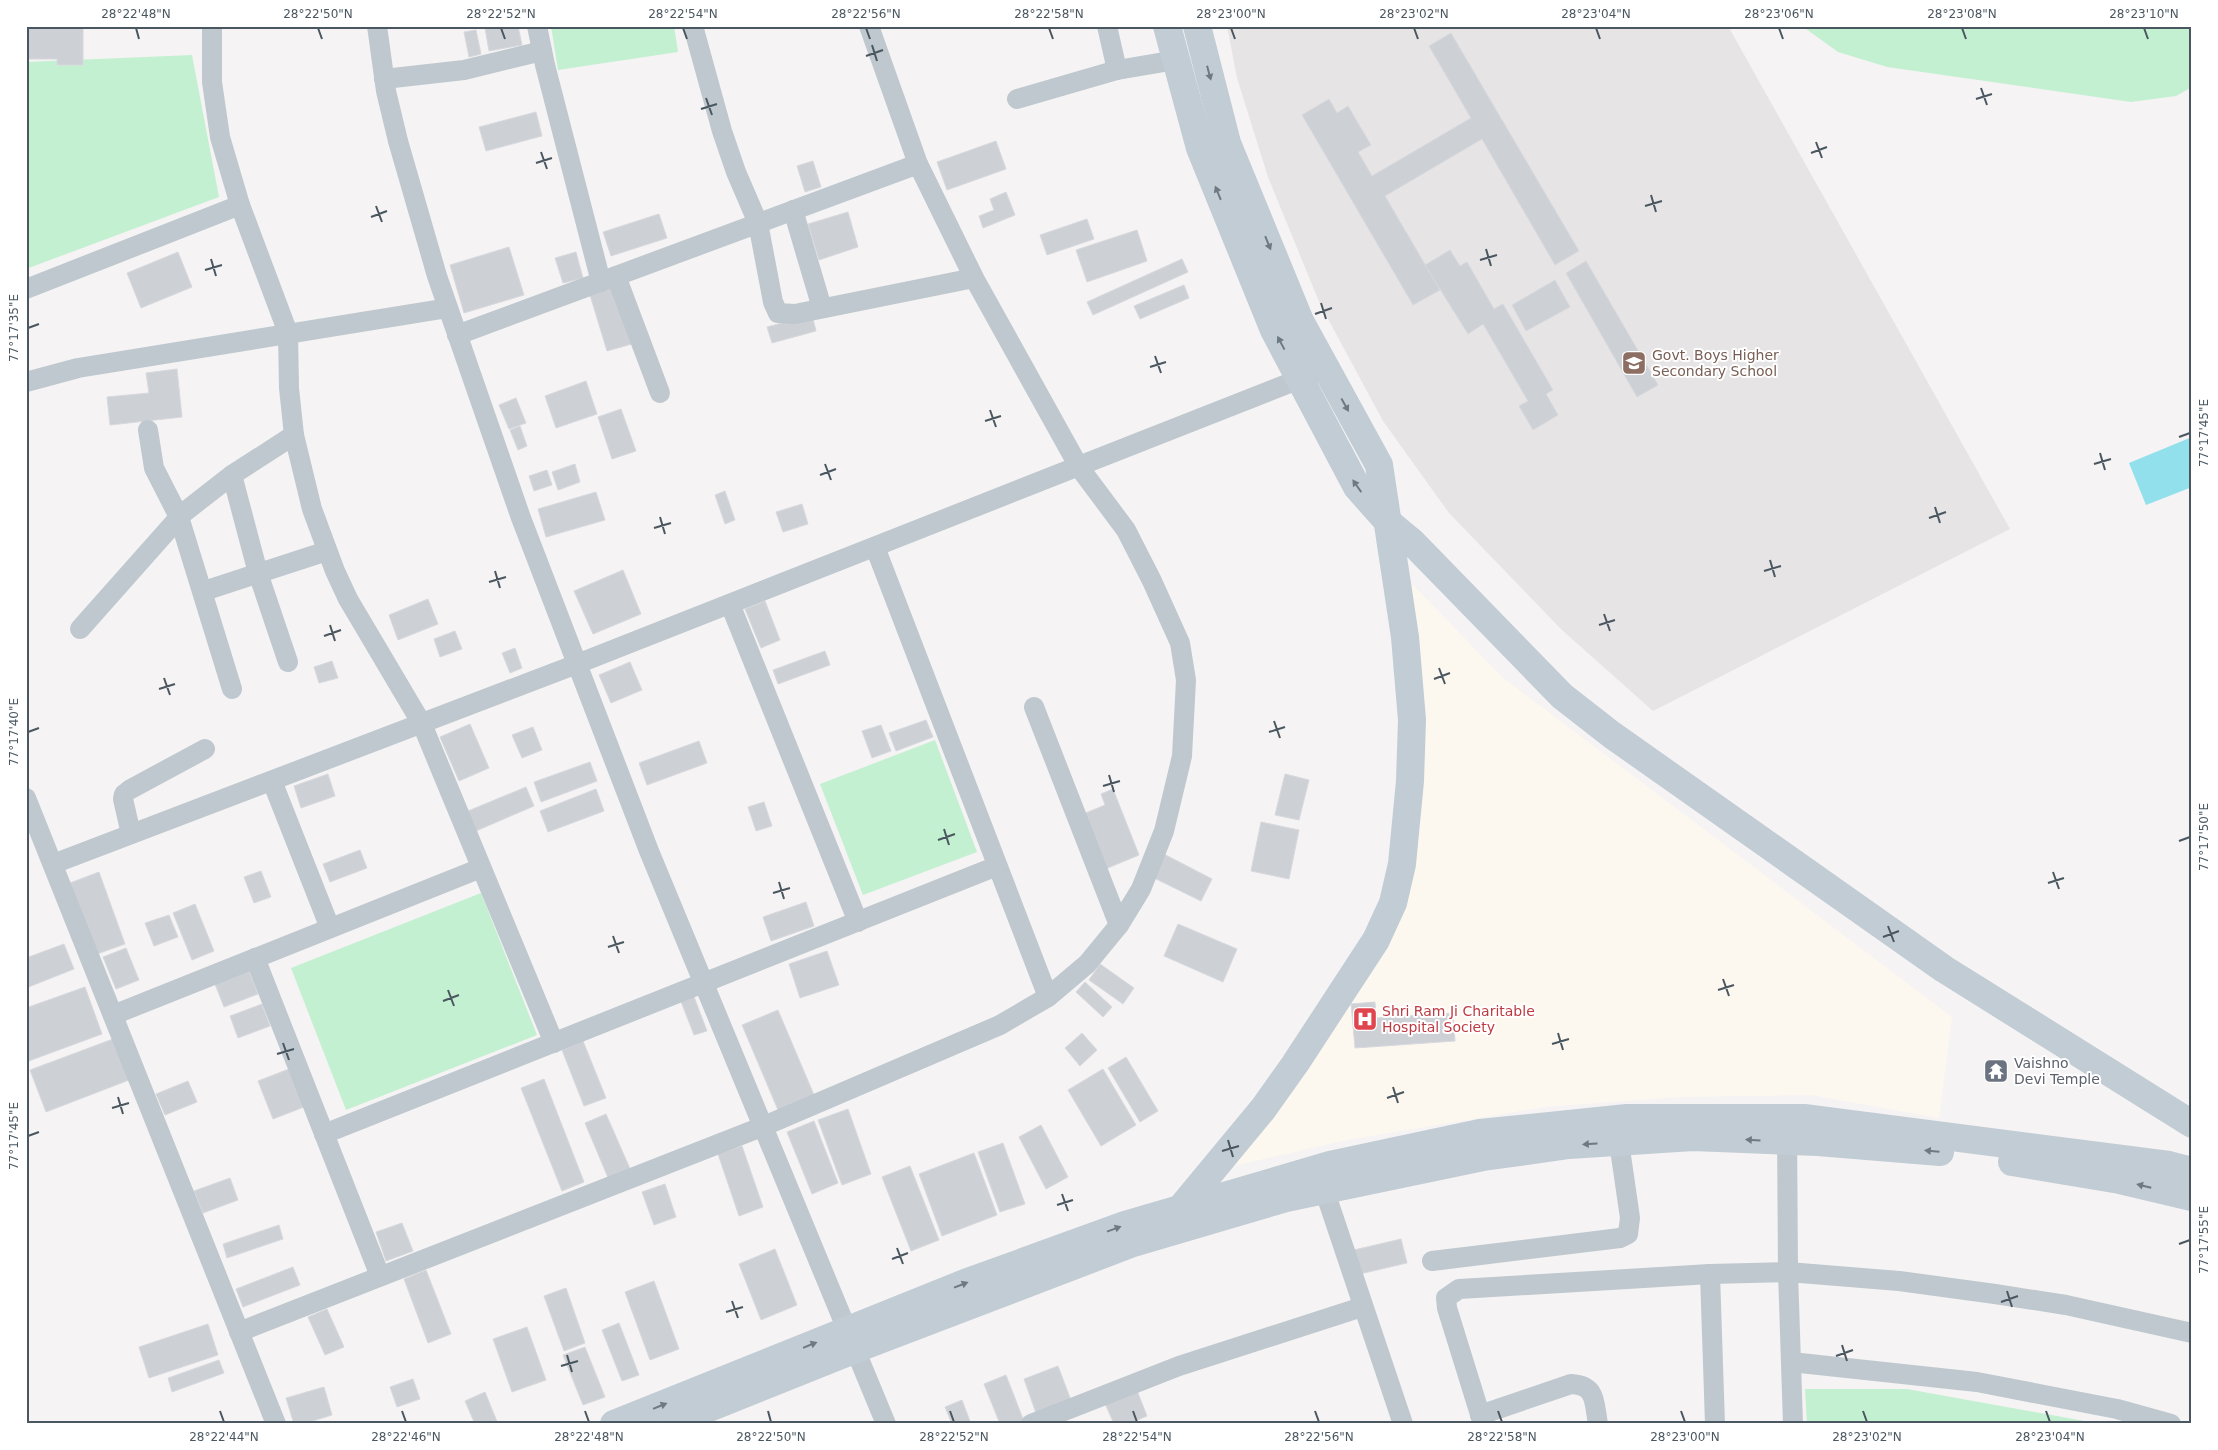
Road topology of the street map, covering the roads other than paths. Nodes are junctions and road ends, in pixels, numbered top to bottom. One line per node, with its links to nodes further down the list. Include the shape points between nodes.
1 (212, 26): 15 (street, via 210,54 214,104)
2 (377, 26): 12 (street)
3 (537, 26): 9 (street)
4 (693, 26): 17 (street, via 722,131)
5 (869, 26): 14 (street)
6 (1107, 26): 11 (street)
7 (1167, 26): 10 (street)
8 (1197, 26): 25 (street, one-way to 25, via 1228,142 1300,321)
9 (542, 51): 12 (street, via 464,70); 19 (street)
10 (1176, 60): 11 (street); 26 (street, one-way to 10, via 1262,304 1200,148)
11 (1117, 70): 13 (street)
12 (384, 79): 21 (street, via 398,141)
13 (1017, 99)
14 (918, 164): 16 (street); 18 (street)
15 (240, 205): 20 (street); 23 (street)
16 (793, 210): 17 (street); 22 (street)
17 (758, 223): 19 (street); 22 (street, via 778,313 795,314)
18 (974, 278): 22 (street); 31 (street)
19 (608, 279): 24 (street); 28 (street)
20 (26, 289)
21 (448, 308): 23 (street); 24 (street)
22 (822, 308)
23 (288, 333): 27 (street, via 78,368); 30 (street)
24 (457, 335): 42 (street, via 520,518)
25 (1325, 369): 26 (street); 34 (street, one-way to 34, via 1379,465)
26 (1300, 379): 31 (street); 34 (street, one-way to 26, via 1357,487)
27 (26, 382)
28 (660, 393)
29 (148, 430): 33 (street, via 154,468)
30 (294, 435): 32 (street); 36 (street, via 303,479)
31 (1079, 467): 35 (street); 54 (street, via 1126,530 1152,581 1180,643 1186,680 1182,756 1172,804 1141,889)
32 (232, 475): 33 (street); 37 (street)
33 (179, 517): 38 (street); 40 (street)
34 (1389, 523): 61 (street, via 1412,542 1562,696 1612,735 1944,969); 69 (street, via 1405,637 1412,720 1410,781 1393,903 1367,955 1295,1064)
35 (875, 547): 39 (street); 51 (street)
36 (327, 551): 37 (street); 45 (street, via 348,599)
37 (258, 573): 38 (street); 41 (street)
38 (204, 591): 43 (street)
39 (730, 604): 42 (street); 53 (street)
40 (80, 629)
41 (288, 662)
42 (577, 664): 45 (street); 57 (street)
43 (232, 689)
44 (1034, 707): 54 (street)
45 (422, 724): 47 (street); 52 (street)
46 (205, 748): 49 (street, via 126,792 123,799)
47 (272, 781): 49 (street); 55 (street)
48 (26, 798): 50 (street)
49 (130, 834): 50 (street)
50 (53, 864): 59 (street)
51 (997, 866): 53 (street); 58 (street)
52 (481, 868): 55 (street); 60 (street)
53 (858, 922): 57 (street)
54 (1119, 925): 58 (street, via 1087,964)
55 (330, 928): 56 (street)
56 (255, 958): 59 (street); 64 (street)
57 (704, 983): 60 (street); 62 (street)
58 (1048, 997): 62 (street, via 1000,1025 948,1049)
59 (113, 1015): 76 (street)
60 (554, 1043): 64 (street)
61 (2192, 1124)
62 (764, 1126): 74 (street); 78 (street)
63 (1787, 1129): 65 (street, one-way to 65); 66 (street, via 2006,1142); 67 (street, via 1627,1118 1480,1133); 68 (street, one-way to 63, via 2120,1180 1969,1154); 72 (street)
64 (324, 1134): 74 (street)
65 (1619, 1142): 67 (street, one-way to 67, via 1569,1145); 71 (street, via 1630,1218 1628,1234 1620,1238)
66 (2192, 1171)
67 (1321, 1179): 69 (street); 70 (street, via 1286,1198); 75 (street)
68 (2192, 1197)
69 (1181, 1208): 70 (street); 78 (street, one-way to 69, via 965,1284 1124,1225)
70 (1158, 1236): 78 (street)
71 (1432, 1261)
72 (1788, 1272): 73 (street); 77 (street, via 1899,1281 1995,1294 2066,1305); 79 (street)
73 (1710, 1274): 80 (street, via 1471,1288 1452,1292 1446,1298 1447,1308); 88 (street)
74 (380, 1276): 76 (street)
75 (1362, 1307): 85 (street, via 1179,1366); 86 (street)
76 (240, 1332): 81 (street)
77 (2192, 1333)
78 (852, 1340): 82 (street, one-way to 78); 83 (street); 84 (street)
79 (1791, 1362): 89 (street); 90 (street, via 1986,1384)
80 (1482, 1419): 87 (street, via 1571,1384 1582,1384 1593,1396)
81 (276, 1424)
82 (614, 1424)
83 (669, 1424)
84 (886, 1424)
85 (1031, 1424)
86 (1403, 1424)
87 (1598, 1424)
88 (1715, 1424)
89 (1794, 1424)
90 (2171, 1424)

